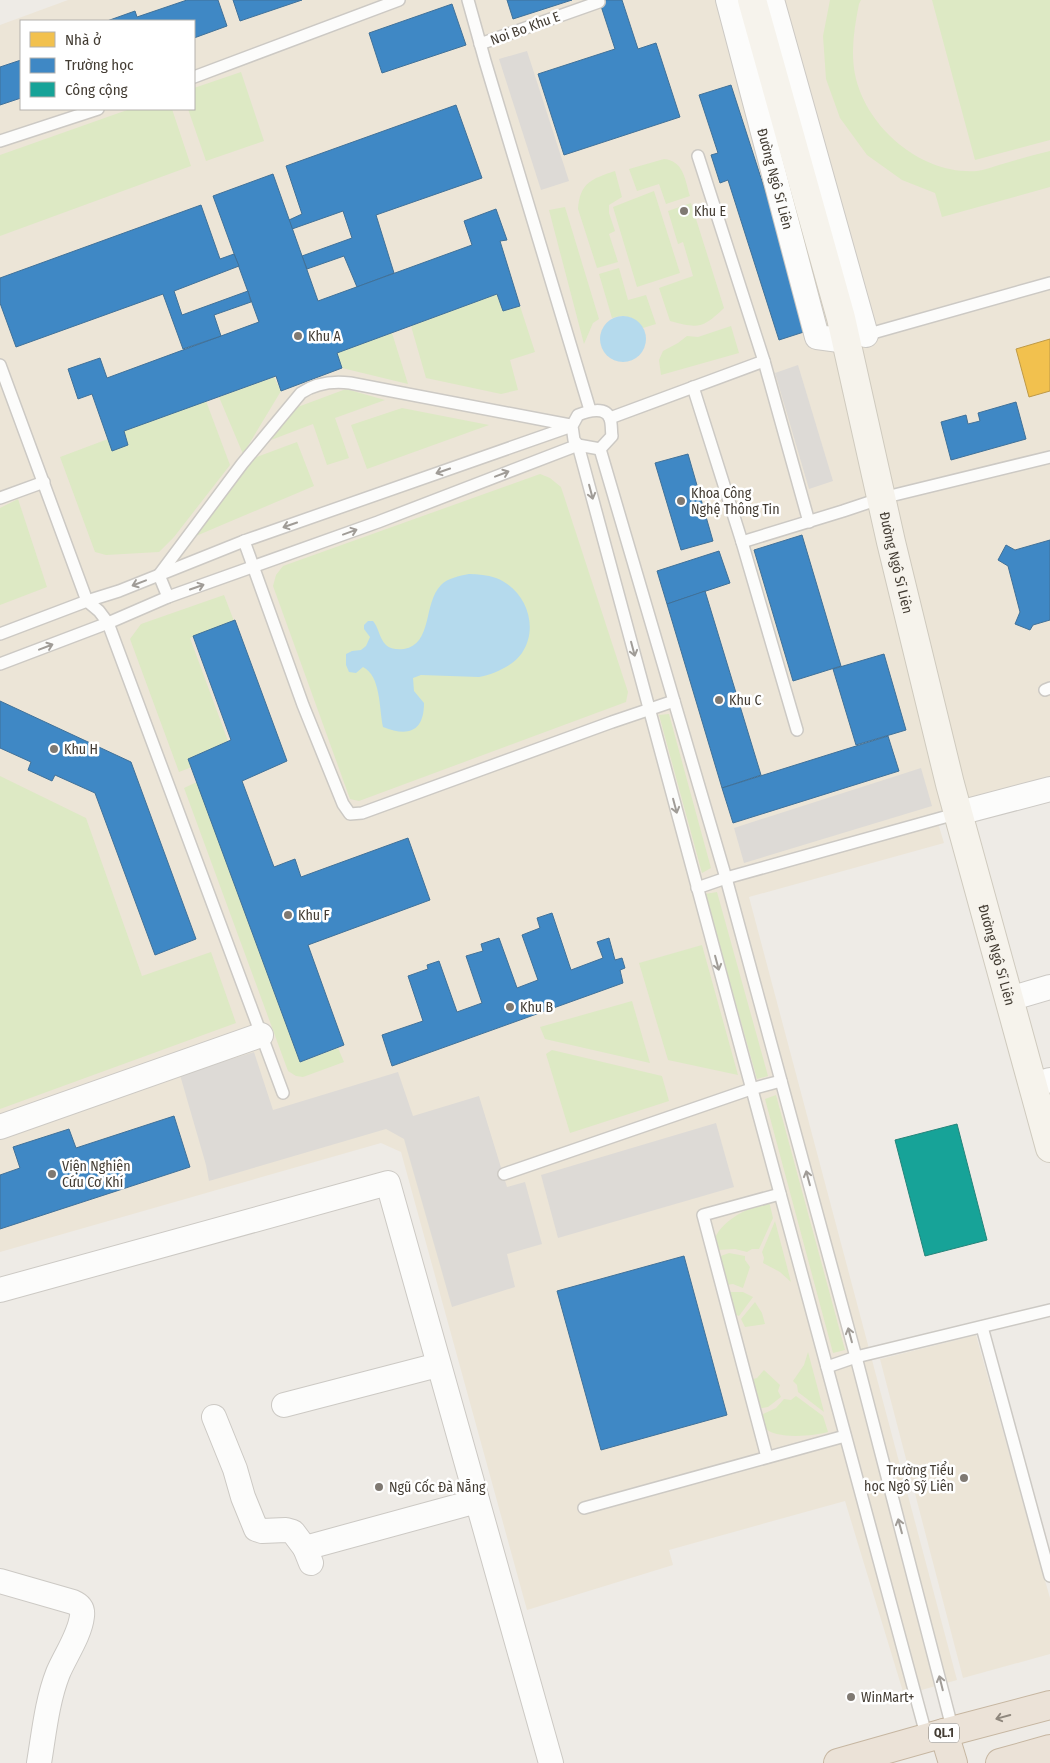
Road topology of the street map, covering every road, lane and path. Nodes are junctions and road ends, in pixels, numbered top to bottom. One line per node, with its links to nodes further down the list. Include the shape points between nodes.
1 (399, 0): 8 (lane)
2 (468, 0): 7 (lane)
3 (728, 0): 13 (street, Đường Ngô Sĩ Liên, via 818,337)
4 (752, 0): 13 (street, Đường Ngô Sĩ Liên)
5 (772, 0): 13 (street)
6 (599, 2): 7 (lane, Noi Bo Khu E)
7 (480, 44): 17 (lane)
8 (195, 76)
9 (95, 110): 10 (lane)
10 (0, 141)
11 (698, 156): 14 (lane)
12 (1050, 283): 13 (lane)
13 (851, 331): 25 (street, Đường Ngô Sĩ Liên)
14 (764, 361): 16 (lane); 26 (lane)
15 (0, 365): 23 (lane)
16 (693, 387): 18 (lane); 28 (lane)
17 (590, 410): 18 (lane, via 605,412); 19 (lane, via 578,415)
18 (610, 418): 21 (lane, via 612,436)
19 (572, 426): 20 (lane); 27 (lane, one-way to 27); 30 (lane, via 350,382 330,382 313,387 301,394 242,464)
20 (578, 445): 21 (lane); 29 (lane, one-way to 20); 37 (lane, one-way to 37)
21 (600, 450): 36 (lane)
22 (1050, 457): 25 (lane)
23 (44, 482): 24 (lane); 32 (lane)
24 (0, 498)
25 (882, 498): 26 (lane); 40 (street, Đường Ngô Sĩ Liên)
26 (809, 522): 28 (lane)
27 (244, 541): 29 (lane); 30 (lane)
28 (742, 542): 38 (lane)
29 (252, 567): 31 (lane, one-way to 29); 37 (lane, via 307,714 350,814 369,810)
30 (159, 575): 31 (lane); 32 (lane, one-way to 32)
31 (168, 597): 33 (lane)
32 (87, 601): 33 (lane); 34 (lane)
33 (108, 623): 35 (lane, one-way to 33); 45 (lane)
34 (0, 634)
35 (0, 664)
36 (674, 701): 37 (lane); 41 (lane)
37 (649, 709): 42 (lane, one-way to 42)
38 (797, 730)
39 (1050, 789): 40 (street)
40 (959, 814): 41 (lane); 44 (street, Đường Ngô Sĩ Liên)
41 (726, 878): 42 (lane); 46 (lane)
42 (697, 888): 48 (lane, one-way to 48)
43 (1050, 987): 44 (street)
44 (1009, 999): 47 (street, Đường Ngô Sĩ Liên)
45 (261, 1035): 49 (lane); 50 (street)
46 (781, 1081): 48 (lane); 57 (lane, one-way to 46)
47 (1041, 1082): 51 (street, Đường Ngô Sĩ Liên)
48 (751, 1089): 52 (lane); 53 (lane)
49 (283, 1093)
50 (0, 1127)
51 (1050, 1148)
52 (504, 1174)
53 (780, 1194): 59 (lane); 63 (lane, via 703,1215)
54 (0, 1290): 58 (street, via 388,1184)
55 (1050, 1310): 56 (lane)
56 (982, 1327): 57 (lane); 66 (lane)
57 (856, 1358): 59 (lane); 69 (lane, one-way to 57)
58 (438, 1365): 60 (street); 64 (street)
59 (827, 1367): 62 (lane)
60 (284, 1405)
61 (214, 1417): 64 (street, via 256,1529 289,1530 308,1555)
62 (845, 1436): 63 (lane); 69 (lane)
63 (767, 1457): 65 (lane)
64 (476, 1501): 72 (street)
65 (584, 1508)
66 (1050, 1576)
67 (0, 1580): 71 (street, via 73,1602 82,1610 80,1624 53,1689)
68 (1050, 1705): 69 (highway, QL.1, one-way to 69)
69 (941, 1734): 73 (highway, QL.1); 74 (highway)
70 (1045, 1755): 75 (highway)
71 (39, 1763)
72 (551, 1763)
73 (838, 1763)
74 (952, 1763)
75 (1000, 1763)

